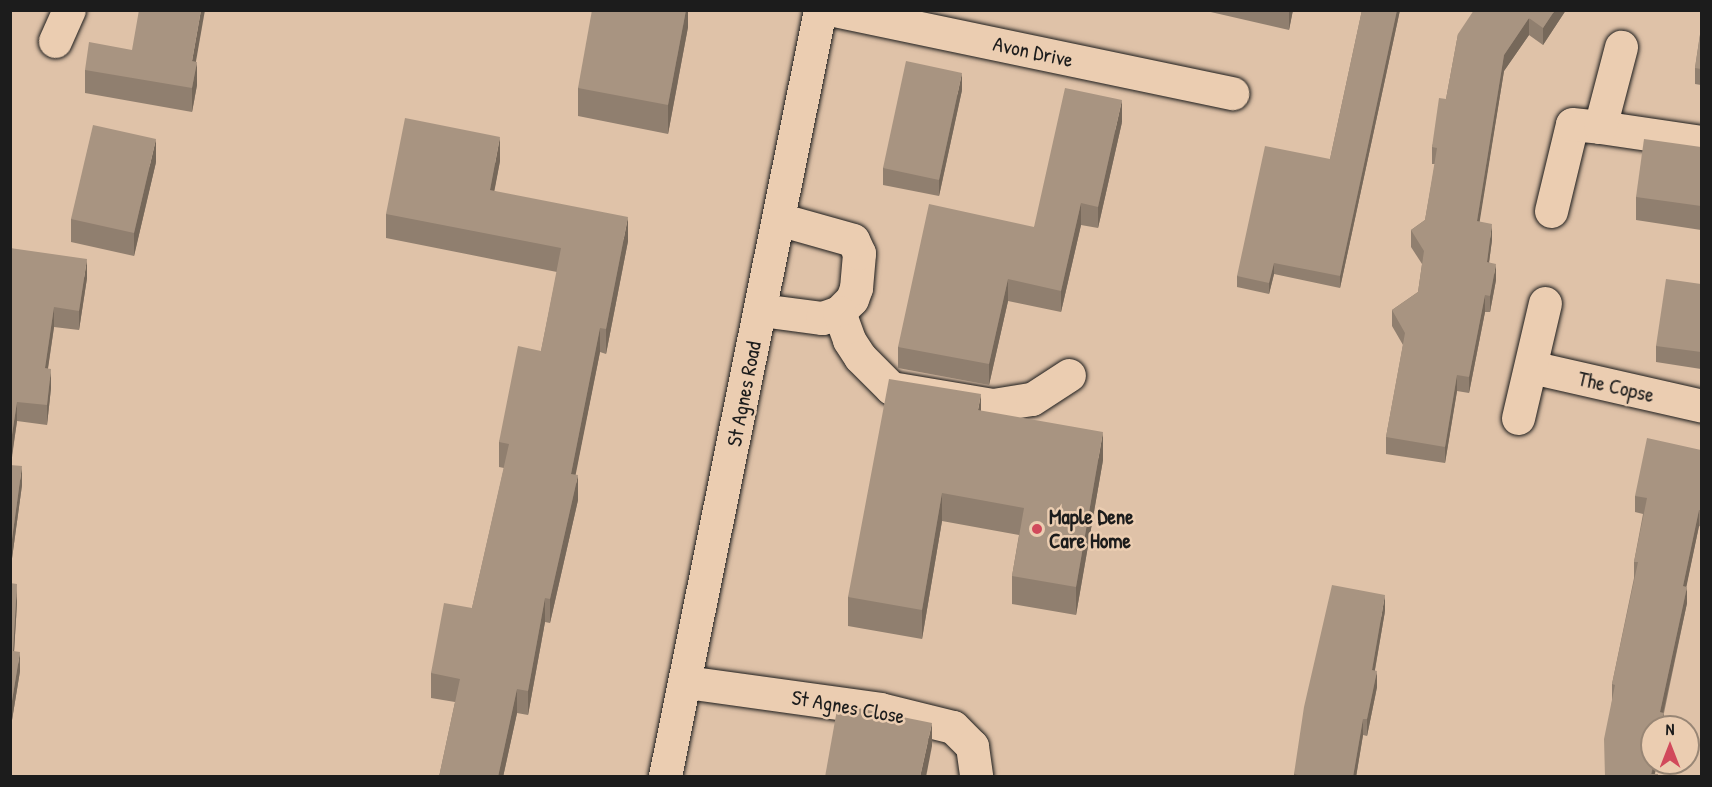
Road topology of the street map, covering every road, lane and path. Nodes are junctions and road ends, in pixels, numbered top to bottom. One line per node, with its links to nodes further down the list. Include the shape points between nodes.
1 (69, 10): 4 (street)
2 (820, 10): 10 (street, St Agnes Road)
3 (834, 10): 6 (street, Avon Drive)
4 (55, 41)
5 (1621, 46): 7 (street)
6 (1232, 93)
7 (1600, 127): 8 (street); 9 (street, via 1572,124)
8 (1701, 142)
9 (1551, 211)
10 (779, 219): 12 (street, St Agnes Road); 13 (street, via 853,240 859,253 856,288 852,299)
11 (1545, 303): 14 (street)
12 (761, 310): 13 (street, via 822,318); 18 (street, St Agnes Road)
13 (839, 312): 15 (street, via 860,357 891,388 993,405 1032,399)
14 (1531, 367): 16 (street, The Copse); 17 (street)
15 (1069, 375)
16 (1701, 406)
17 (1518, 418)
18 (686, 682): 19 (street, St Agnes Road); 20 (street, St Agnes Close, via 880,710 953,727 972,747)
19 (665, 777)
20 (976, 777)

